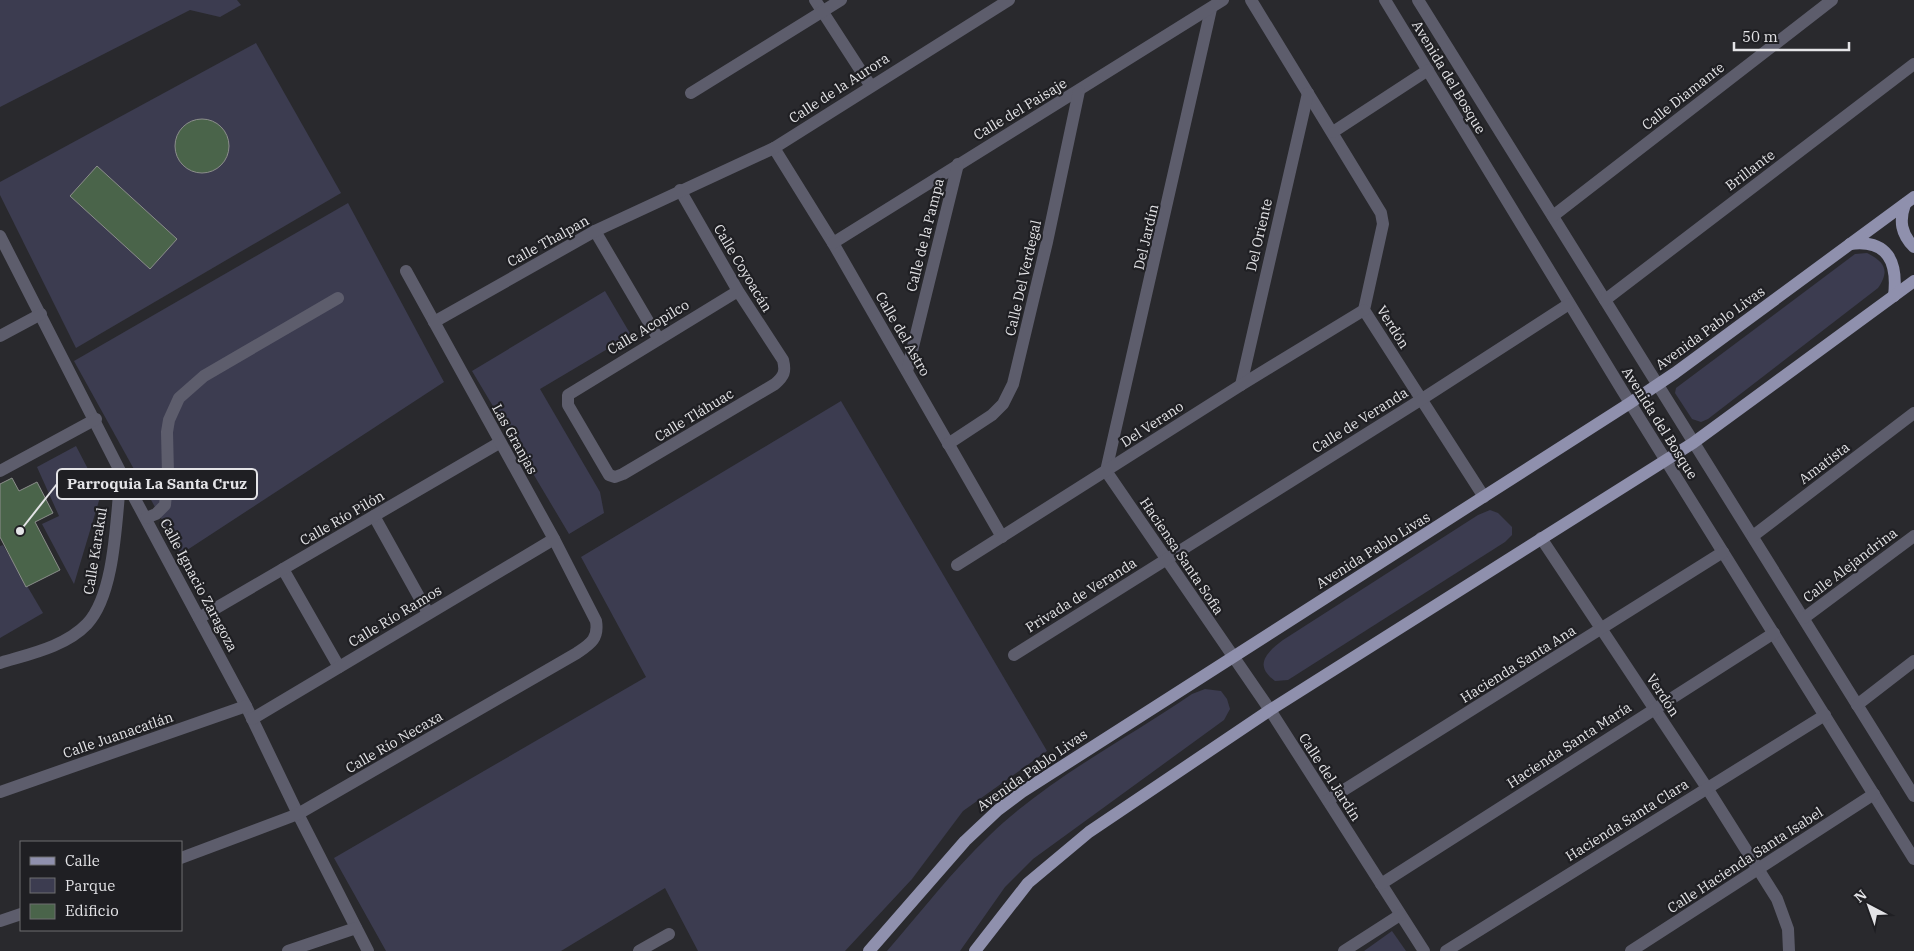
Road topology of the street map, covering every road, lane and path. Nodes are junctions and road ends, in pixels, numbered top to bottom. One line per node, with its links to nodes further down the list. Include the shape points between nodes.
1 (815, 0): 10 (street)
2 (841, 0): 10 (street)
3 (1009, 0): 13 (street, Calle de la Aurora)
4 (1223, 0): 9 (street, Calle del Paisaje)
5 (1251, 0): 15 (street, Verdón)
6 (1385, 0): 12 (street, Avenida del Bosque)
7 (1418, 0): 22 (street, Avenida del Bosque)
8 (1832, 0): 22 (street, Calle Diamante)
9 (1212, 8): 14 (street, Calle del Paisaje); 54 (street, Del Jardín)
10 (822, 12): 13 (street); 16 (street)
11 (1914, 64): 33 (street, Brillante)
12 (1428, 70): 17 (street); 34 (street, Avenida del Bosque)
13 (870, 85): 18 (street, Calle de la Aurora)
14 (1079, 91): 19 (street, Calle del Paisaje); 50 (street, Calle Del Verdegal, via 1013,384 1003,404 992,415)
15 (1308, 93): 17 (street, Verdón); 43 (street, Del Oriente)
16 (691, 94)
17 (1334, 132): 35 (street, Verdón, via 1381,213 1382,224)
18 (774, 148): 20 (street, Calle de la Aurora); 25 (street, Calle del Astro)
19 (958, 164): 25 (street, Calle del Paisaje); 41 (street, Calle de la Pampa)
20 (680, 190): 23 (street, Calle Thalpan); 30 (street, Calle Coyoacán)
21 (1910, 200): 26 (main road, Avenida Pablo Livas); 27 (main road, via 1901,223 1907,240)
22 (1553, 216): 33 (street, Avenida del Bosque)
23 (596, 231): 37 (street, Calle Thalpan); 39 (street)
24 (0, 236): 36 (street, Calle Ignacio Zaragoza)
25 (833, 243): 41 (street, Calle del Astro)
26 (1850, 244): 31 (main road, via 1870,243 1884,251 1896,274); 42 (main road, Avenida Pablo Livas)
27 (1914, 247)
28 (406, 271): 37 (street, Las Granjas)
29 (1914, 281): 31 (main road)
30 (738, 291): 39 (street, Calle Acopilco); 40 (street, Calle Coyoacán)
31 (1894, 296): 48 (main road)
32 (338, 298): 58 (street, via 204,376 179,398 167,432 168,474 164,505 162,511)
33 (1605, 300): 42 (street, Avenida del Bosque)
34 (1569, 304): 44 (street, Calle de Veranda); 45 (street, Avenida del Bosque)
35 (1364, 310): 43 (street, Del Verano); 44 (street, Verdón)
36 (41, 314): 38 (street); 47 (street, Calle Ignacio Zaragoza)
37 (434, 322): 49 (street, Las Granjas)
38 (0, 336)
39 (658, 338): 52 (street, Calle Acopilco, via 574,390 567,399)
40 (783, 360): 52 (street, Calle Tláhuac, via 783,377 775,384 623,474 615,477)
41 (907, 370): 50 (street, Calle del Astro)
42 (1657, 384): 45 (main road, Avenida Pablo Livas); 48 (street, Avenida del Bosque)
43 (1241, 385): 54 (street, Del Verano)
44 (1422, 399): 56 (street, Verdón); 65 (street, Calle de Veranda)
45 (1630, 403): 51 (street, Avenida del Bosque); 56 (main road, Avenida Pablo Livas)
46 (1914, 413): 59 (street, Amatista)
47 (96, 419): 53 (street); 55 (street, Calle Ignacio Zaragoza)
48 (1693, 442): 51 (main road); 59 (street, Avenida del Bosque)
49 (499, 443): 57 (street, Calle Río Pilón); 63 (street, Las Granjas)
50 (948, 444): 61 (street, Calle del Astro)
51 (1665, 460): 62 (main road); 64 (street, Avenida del Bosque)
52 (604, 469)
53 (0, 471)
54 (1106, 472): 61 (street, Del Verano); 65 (street, Haciensa Santa Sofia)
55 (121, 473): 58 (street, Calle Ignacio Zaragoza); 77 (street, Calle Karakul, via 109,574 101,604 86,625 64,641)
56 (1484, 497): 75 (main road, Avenida Pablo Livas)
57 (374, 516): 67 (street, Calle Río Pilón); 68 (street)
58 (146, 518): 69 (street, Calle Ignacio Zaragoza)
59 (1753, 536): 70 (street, Avenida del Bosque)
60 (1914, 536): 70 (street, Calle Alejandrina)
61 (1002, 537): 66 (street, Del Verano)
62 (1541, 538): 72 (street, Verdón); 82 (main road)
63 (554, 539): 68 (street, Calle Río Ramos); 71 (street, Las Granjas)
64 (1724, 552): 72 (street, Hacienda Santa Ana); 73 (street, Avenida del Bosque)
65 (1165, 560): 74 (street, Privada de Veranda); 75 (street, Haciensa Santa Sofia)
66 (957, 565)
67 (283, 569): 69 (street, Calle Río Pilón); 78 (street)
68 (428, 613): 78 (street, Calle Río Ramos)
69 (199, 618): 80 (street, Calle Ignacio Zaragoza)
70 (1804, 618): 79 (street, Avenida del Bosque)
71 (596, 621): 90 (street, Calle Río Necaxa, via 598,632 593,641 577,653)
72 (1602, 630): 81 (street, Verdón); 89 (street, Hacienda Santa Ana)
73 (1774, 633): 81 (street, Hacienda Santa María); 83 (street, Avenida del Bosque)
74 (1014, 655)
75 (1233, 657): 82 (street, Calle del Jardín); 103 (main road, Avenida Pablo Livas, via 1064,764 998,810 960,846)
76 (1914, 660): 79 (street)
77 (0, 663)
78 (338, 668): 84 (street, Calle Río Ramos)
79 (1857, 705): 88 (street, Avenida del Bosque)
80 (246, 706): 84 (street, Calle Ignacio Zaragoza); 86 (street, Calle Juanacatlán)
81 (1654, 709): 85 (street, Verdón); 94 (street, Hacienda Santa María)
82 (1270, 710): 89 (street, Calle del Jardín); 104 (main road, via 1066,850 1018,893)
83 (1825, 715): 85 (street, Hacienda Santa Clara); 87 (street, Avenida del Bosque)
84 (252, 719): 90 (street, Calle Ignacio Zaragoza)
85 (1707, 788): 93 (street, Verdón); 107 (street, Hacienda Santa Clara)
86 (0, 792)
87 (1874, 794): 92 (street, Avenida del Bosque); 93 (street, Calle Hacienda Santa Isabel)
88 (1914, 796)
89 (1328, 800): 94 (street, Calle del Jardín)
90 (298, 814): 91 (street, Calle Río Necaxa); 98 (street, Calle Ignacio Zaragoza)
91 (182, 858)
92 (1914, 859)
93 (1757, 871): 108 (street, Calle Hacienda Santa Isabel); 109 (street, Verdón, via 1784,914)
94 (1381, 884): 96 (street, Calle del Jardín)
95 (20, 914): 97 (street)
96 (1400, 915): 105 (street); 106 (street, Calle del Jardín)
97 (0, 921)
98 (356, 928): 100 (street); 101 (street, Calle Ignacio Zaragoza)
99 (669, 934): 102 (street)
100 (288, 951)
101 (368, 951)
102 (639, 951)
103 (869, 951)
104 (975, 951)
105 (1344, 951)
106 (1424, 951)
107 (1446, 951)
108 (1631, 951)
109 (1789, 951)

